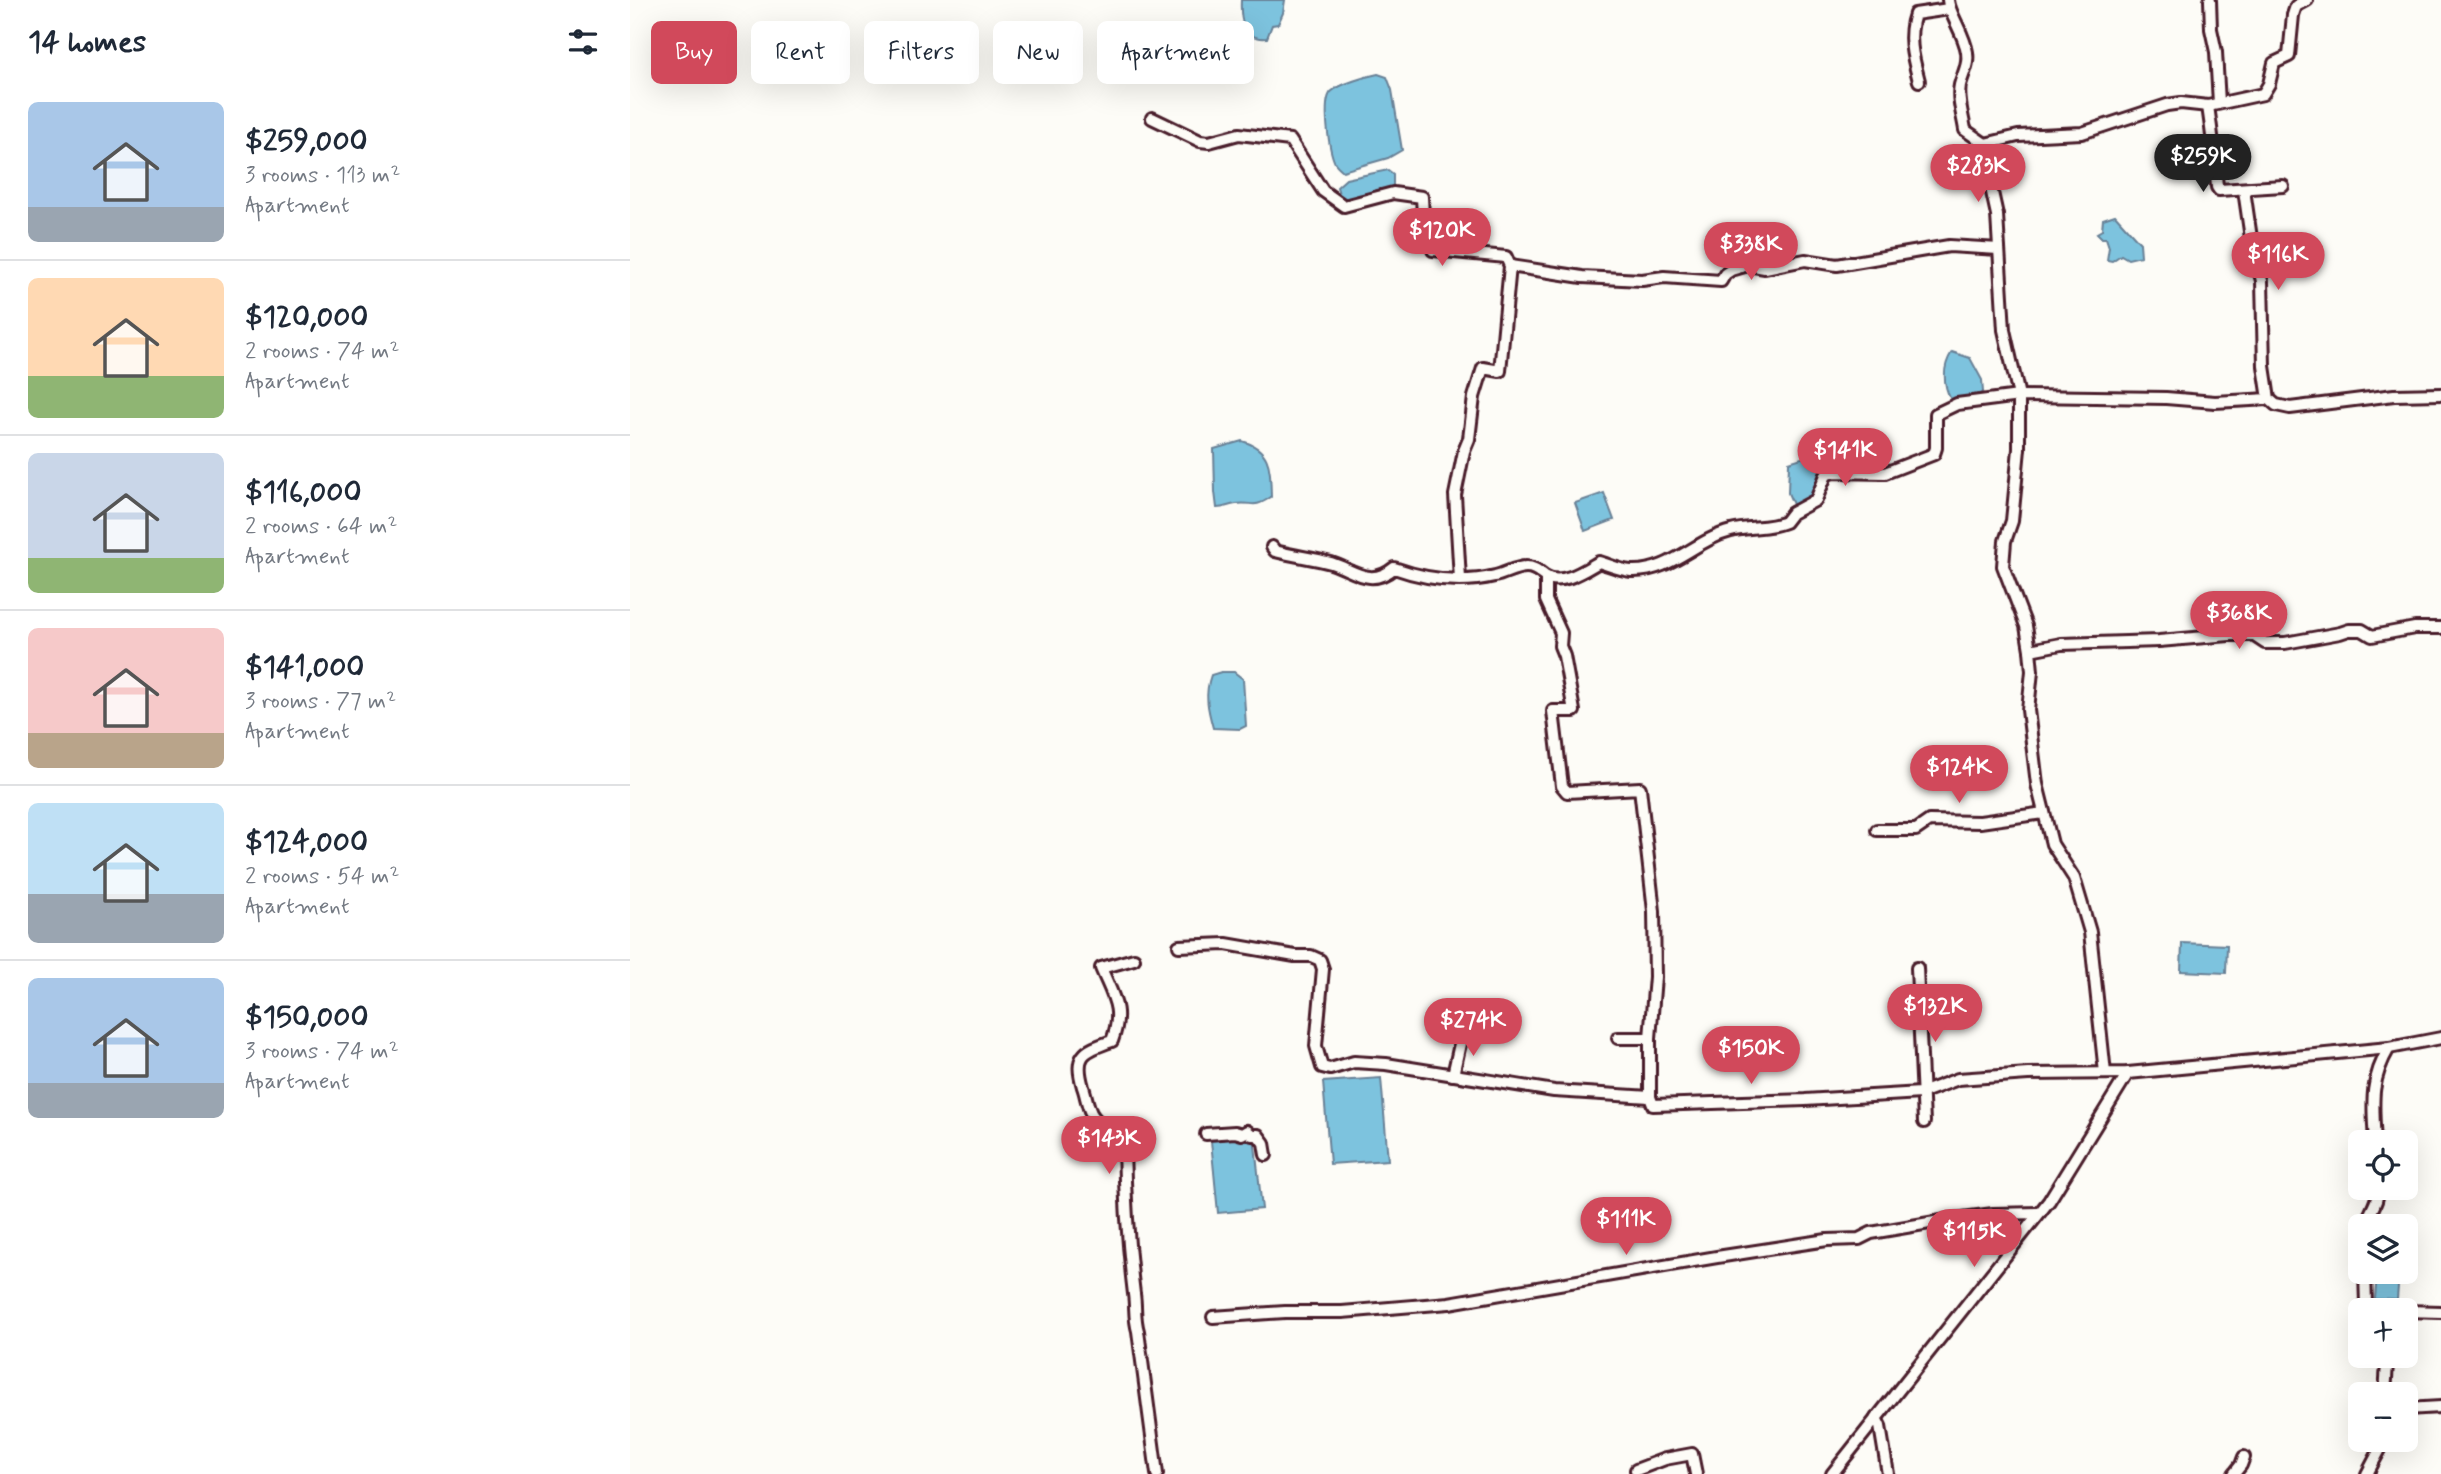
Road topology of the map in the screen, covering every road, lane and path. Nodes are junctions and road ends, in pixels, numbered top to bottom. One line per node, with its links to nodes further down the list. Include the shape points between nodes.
1 (2210, 0): 5 (street)
2 (2307, 0): 5 (street, via 2293,15 2289,56 2274,63 2263,94)
3 (1948, 4): 4 (street, via 1915,14 1909,30); 7 (street, via 1968,55 1960,87 1965,130)
4 (1919, 82)
5 (2213, 105): 7 (street, via 2167,105 2089,131 2018,136); 9 (street, via 2211,138 2216,150 2217,187)
6 (1152, 118): 11 (street, via 1200,141 1239,134 1290,140 1323,191 1344,206 1393,193 1422,197 1433,250 1506,257)
7 (1985, 144): 10 (street)
8 (2283, 186): 9 (street)
9 (2244, 190): 14 (street, via 2262,281)
10 (1999, 249): 11 (street, via 1949,246 1837,265 1805,260 1765,268 1748,265 1731,270 1721,281 1581,277); 13 (street, via 2004,330)
11 (1510, 266): 17 (street, via 1500,371 1483,368 1455,495)
12 (2441, 394): 14 (street, via 2290,408)
13 (2019, 396): 14 (street); 16 (street, via 1957,404 1936,414 1934,454 1885,473 1826,475 1816,500 1779,525 1730,531 1674,561 1643,570 1628,571 1599,562 1582,574); 19 (street, via 2012,521 2003,555)
14 (2269, 399)
15 (1272, 547): 17 (street, via 1363,576 1376,577 1394,568 1433,579)
16 (1546, 577): 17 (street, via 1529,567 1494,577); 27 (street, via 1546,600 1561,633 1574,711 1553,711 1562,786 1567,792 1640,789 1654,911)
17 (1460, 579)
18 (2441, 628): 19 (street, via 2372,636 2349,630 2285,643 2229,635 2061,644)
19 (2031, 650): 20 (street, via 2028,710)
20 (2044, 813): 21 (street, via 1980,822 1929,821 1916,830); 30 (street, via 2052,844 2074,878 2090,932)
21 (1877, 830)
22 (1179, 946): 32 (street, via 1226,944 1320,960 1316,1046 1322,1067 1354,1062)
23 (1135, 959): 49 (street, via 1101,968 1118,1012 1115,1032 1112,1041 1082,1057 1078,1068 1091,1113 1118,1136 1124,1148 1134,1319)
24 (1917, 968): 33 (street)
25 (1462, 1035): 32 (street)
26 (1618, 1038): 27 (street)
27 (1650, 1038): 34 (street)
28 (2441, 1038): 29 (street)
29 (2389, 1048): 31 (street); 36 (street, via 2372,1092)
30 (2105, 1073): 31 (street); 33 (street, via 1958,1079)
31 (2127, 1073): 39 (street)
32 (1453, 1075): 34 (street, via 1554,1091)
33 (1921, 1093): 34 (street, via 1653,1105); 35 (street)
34 (1650, 1097)
35 (1924, 1122)
36 (2374, 1130)
37 (1206, 1134): 38 (street, via 1247,1131 1258,1135)
38 (1266, 1155)
39 (2039, 1213): 42 (street, via 1947,1220 1858,1239 1717,1257 1449,1303); 45 (street)
40 (2418, 1311): 41 (street)
41 (2441, 1312)
42 (1213, 1317)
43 (2441, 1407): 44 (street)
44 (2418, 1408)
45 (1876, 1418): 51 (street); 52 (street)
46 (2379, 1452): 54 (street)
47 (2244, 1457): 53 (street)
48 (1636, 1470): 50 (street, via 1692,1454)
49 (1157, 1474)
50 (1696, 1474)
51 (1832, 1474)
52 (1888, 1474)
53 (2234, 1474)
54 (2367, 1474)

